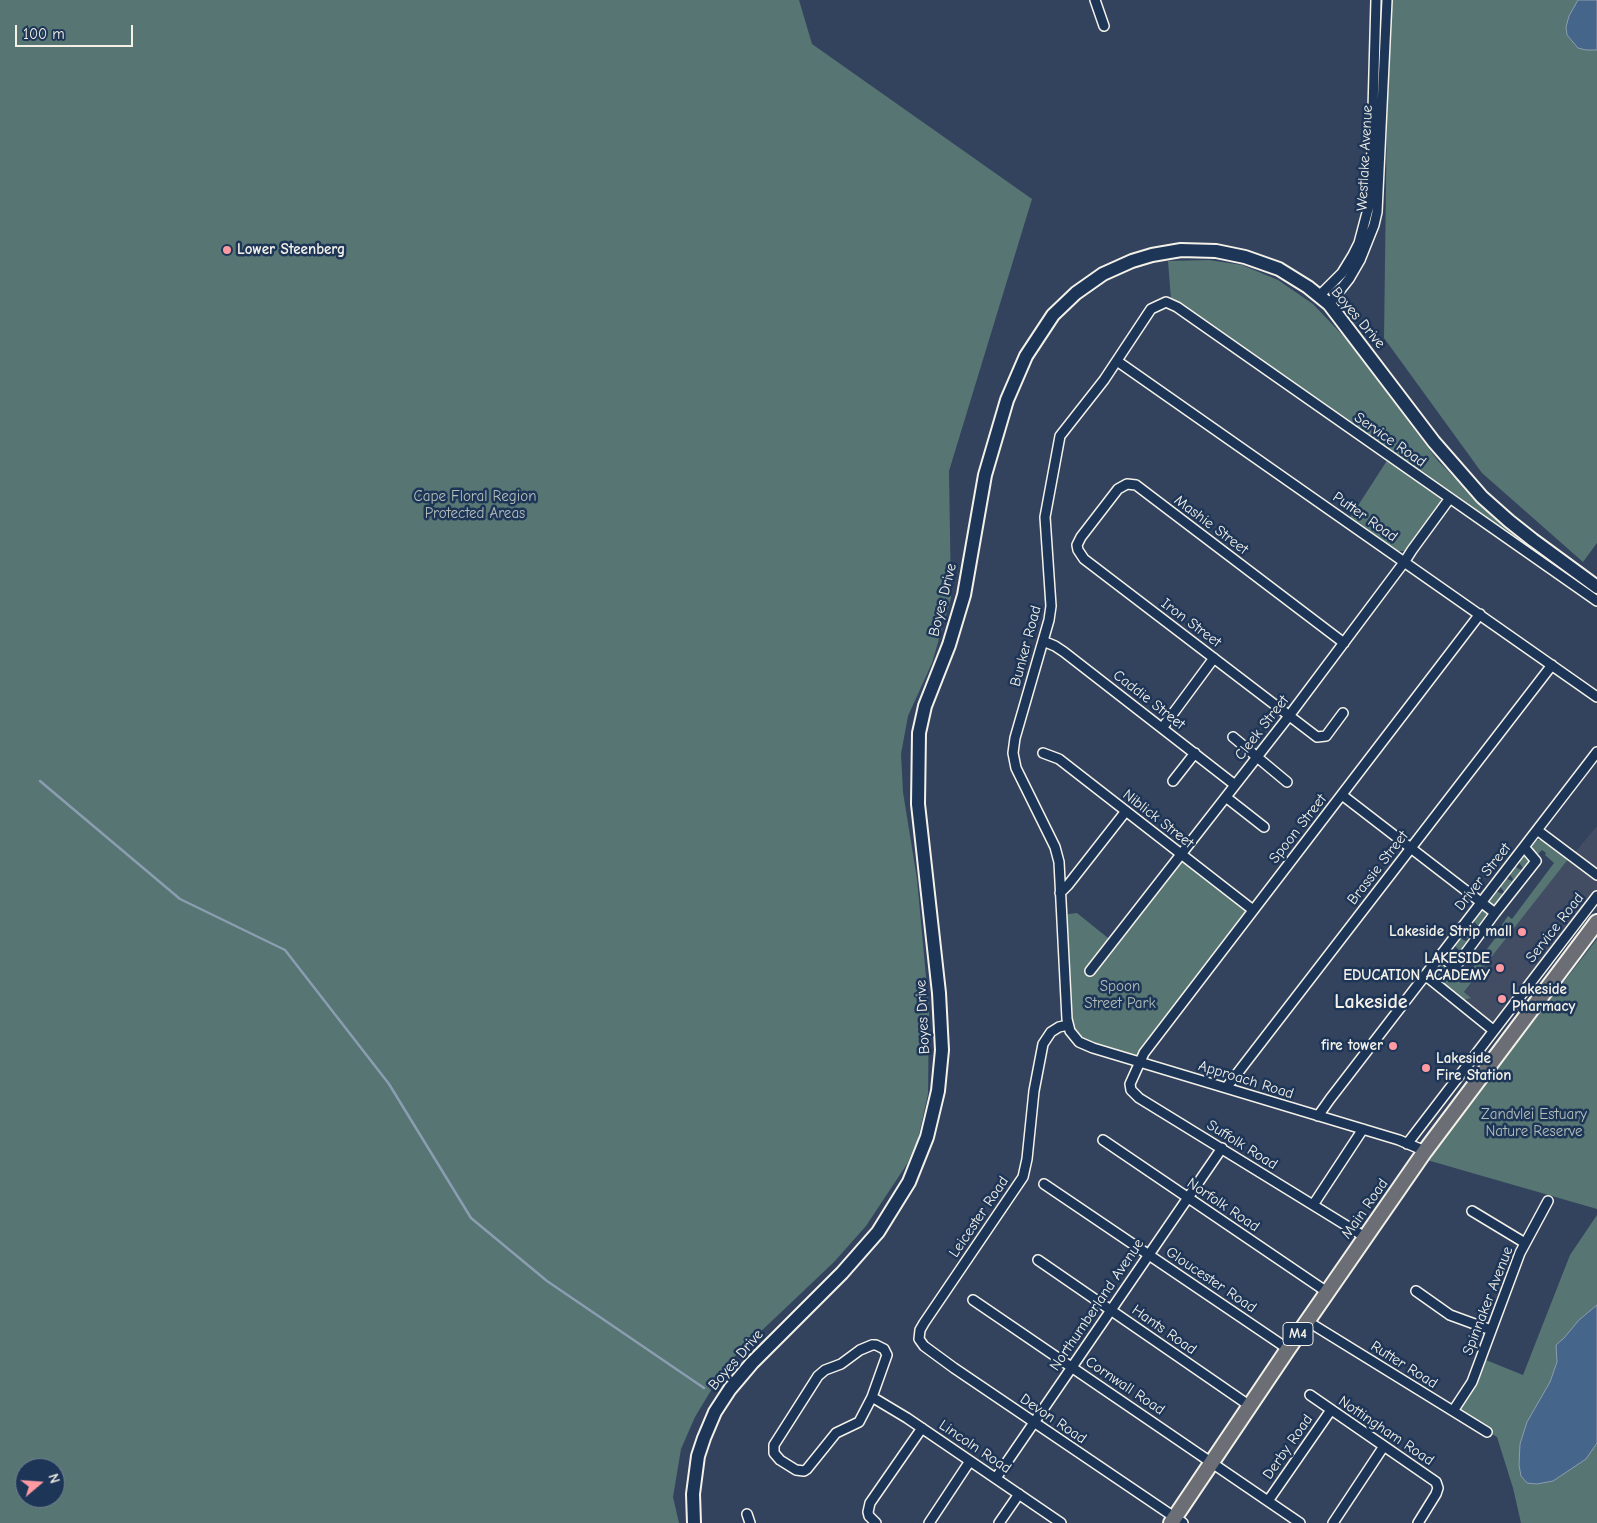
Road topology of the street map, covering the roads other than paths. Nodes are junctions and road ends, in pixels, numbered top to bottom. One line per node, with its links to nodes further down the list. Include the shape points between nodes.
1 (1095, 0): 4 (street)
2 (1376, 0): 5 (street, Westlake Avenue, via 1368,209 1360,243)
3 (1387, 0): 5 (street, Westlake Avenue, via 1377,212 1360,260 1349,279)
4 (1104, 26)
5 (1324, 300): 11 (main road, Boyes Drive, via 1434,442 1482,497 1509,522); 93 (main road, Boyes Drive, via 1279,269 1231,253 1181,250 1152,255 1103,274 1076,293 1053,315 1026,356 1007,400 985,475 964,595 925,706 919,733 918,804 939,993 942,1050 938,1091 927,1137 909,1182 878,1232 752,1363 719,1406 698,1456 692,1494)
6 (1166, 302): 7 (street, Bunker Road, via 1151,309); 8 (street, Service Road)
7 (1117, 361): 10 (street, Putter Road); 14 (street, Bunker Road, via 1063,432 1059,442 1045,517 1051,597)
8 (1450, 498): 10 (street, Cleek Street); 12 (street, Service Road)
9 (1078, 550): 15 (street, Mashie Street, via 1081,537 1118,489 1127,484 1136,485); 16 (street, Iron Street, via 1084,559)
10 (1406, 562): 13 (street, Putter Road); 15 (street, Cleek Street)
11 (1597, 587)
12 (1597, 601)
13 (1480, 614): 17 (street, Putter Road); 30 (street, Spoon Street)
14 (1043, 641): 21 (street, Caddie Street, via 1058,648); 39 (street, Bunker Road, via 1015,738 1013,759 1057,854)
15 (1344, 643): 20 (street, Cleek Street)
16 (1214, 658): 20 (street, Iron Street); 21 (street)
17 (1552, 665): 18 (street, Putter Road); 36 (street, Brassie Street)
18 (1597, 697)
19 (1343, 713): 20 (street, Iron Street, via 1323,738)
20 (1289, 716): 26 (street, Cleek Street)
21 (1162, 727): 25 (street, Caddie Street)
22 (1233, 737): 26 (street)
23 (1597, 752): 34 (street, Driver Street)
24 (1043, 753): 32 (street, Niblick Street, via 1059,759)
25 (1195, 753): 27 (street); 29 (street, Caddie Street)
26 (1258, 757): 28 (street); 29 (street, Cleek Street)
27 (1173, 780)
28 (1287, 782)
29 (1235, 785): 31 (street, Cleek Street)
30 (1342, 795): 36 (street); 42 (street, Spoon Street)
31 (1227, 798): 33 (street); 37 (street, Cleek Street)
32 (1126, 811): 37 (street, Niblick Street); 39 (street)
33 (1264, 827)
34 (1537, 830): 35 (street, Driver Street); 38 (street)
35 (1524, 847): 41 (street, Driver Street); 43 (street, via 1536,862)
36 (1411, 848): 41 (street); 51 (street, Brassie Street)
37 (1182, 855): 42 (street, Niblick Street); 46 (street, Cleek Street)
38 (1597, 875)
39 (1060, 892): 48 (street, Bunker Road)
40 (1597, 896): 49 (street, Service Road)
41 (1481, 902): 43 (street); 45 (street, Driver Street)
42 (1253, 910): 50 (street, Spoon Street, via 1144,1053)
43 (1493, 911): 45 (street, via 1456,966)
44 (1597, 922): 53 (main road, Main Road / M4)
45 (1440, 955): 47 (street, Driver Street)
46 (1090, 971)
47 (1425, 975): 49 (street); 54 (street, Driver Street)
48 (1068, 1025): 50 (street, Approach Road, via 1072,1035 1082,1044); 75 (street, Leicester Road, via 1051,1032 1043,1044 1023,1177 924,1323)
49 (1493, 1030): 52 (street, Service Road)
50 (1140, 1063): 51 (street, Approach Road); 58 (street, Suffolk Road, via 1130,1084 1134,1094)
51 (1226, 1088): 54 (street, Approach Road)
52 (1448, 1090): 53 (street); 57 (street, Service Road)
53 (1463, 1100): 59 (main road, Main Road / M4)
54 (1318, 1116): 55 (street, Approach Road)
55 (1363, 1129): 57 (street, Approach Road); 63 (street)
56 (1103, 1140): 61 (street, Norfolk Road)
57 (1407, 1144): 59 (street, Approach Road)
58 (1222, 1148): 61 (street, Northumberland Avenue); 63 (street, Suffolk Road)
59 (1424, 1152): 65 (main road, Main Road / M4)
60 (1044, 1184): 67 (street, Gloucester Road)
61 (1188, 1197): 67 (street, Northumberland Avenue); 70 (street, Norfolk Road)
62 (1548, 1201): 66 (street, Spinnaker Avenue)
63 (1313, 1205): 65 (street, Suffolk Road)
64 (1472, 1211): 66 (street)
65 (1366, 1237): 70 (main road, Main Road / M4)
66 (1525, 1243): 74 (street, Spinnaker Avenue)
67 (1149, 1254): 72 (street, Northumberland Avenue); 76 (street, Gloucester Road)
68 (1038, 1260): 72 (street, Hants Road)
69 (1416, 1291): 74 (street, via 1450,1315)
70 (1327, 1292): 73 (main road, Main Road / M4)
71 (973, 1300): 77 (street, Cornwall Road)
72 (1111, 1310): 77 (street, Northumberland Avenue); 80 (street, Hants Road)
73 (1307, 1321): 76 (main road, Main Road / M4); 82 (street, Rutter Road)
74 (1491, 1330): 82 (street, Spinnaker Avenue, via 1472,1382)
75 (919, 1339): 83 (street, Devon Road, via 954,1368)
76 (1288, 1349): 80 (main road, Main Road / M4)
77 (1072, 1366): 83 (street, Northumberland Avenue); 88 (street, Cornwall Road)
78 (1310, 1395): 81 (street, Nottingham Road)
79 (872, 1397): 79 (street, via 887,1355 876,1345 865,1348 818,1376 774,1445 774,1452 780,1460 804,1471 836,1433 859,1422); 84 (street, Lincoln Road)
80 (1250, 1406): 88 (main road, Main Road / M4)
81 (1331, 1410): 86 (street, Nottingham Road); 91 (street, Derby Road)
82 (1453, 1411): 85 (street, Rutter Road)
83 (1034, 1423): 89 (street, Northumberland Avenue); 92 (street, Devon Road)
84 (922, 1428): 87 (street, Lincoln Road); 94 (street, via 868,1507 869,1516)
85 (1487, 1432)
86 (1384, 1446): 99 (street); 100 (street, Nottingham Road, via 1436,1482 1436,1494)
87 (970, 1461): 89 (street, Lincoln Road); 95 (street)
88 (1212, 1462): 91 (street, Cornwall Road); 92 (main road, Main Road / M4)
89 (996, 1478): 90 (street, Lincoln Road)
90 (1019, 1494): 96 (street); 97 (street, Lincoln Road)
91 (1268, 1501): 98 (street, Cornwall Road)
92 (1176, 1521)
93 (694, 1523)
94 (876, 1523)
95 (929, 1523)
96 (999, 1523)
97 (1061, 1523)
98 (1300, 1523)
99 (1334, 1523)
100 (1418, 1523)

